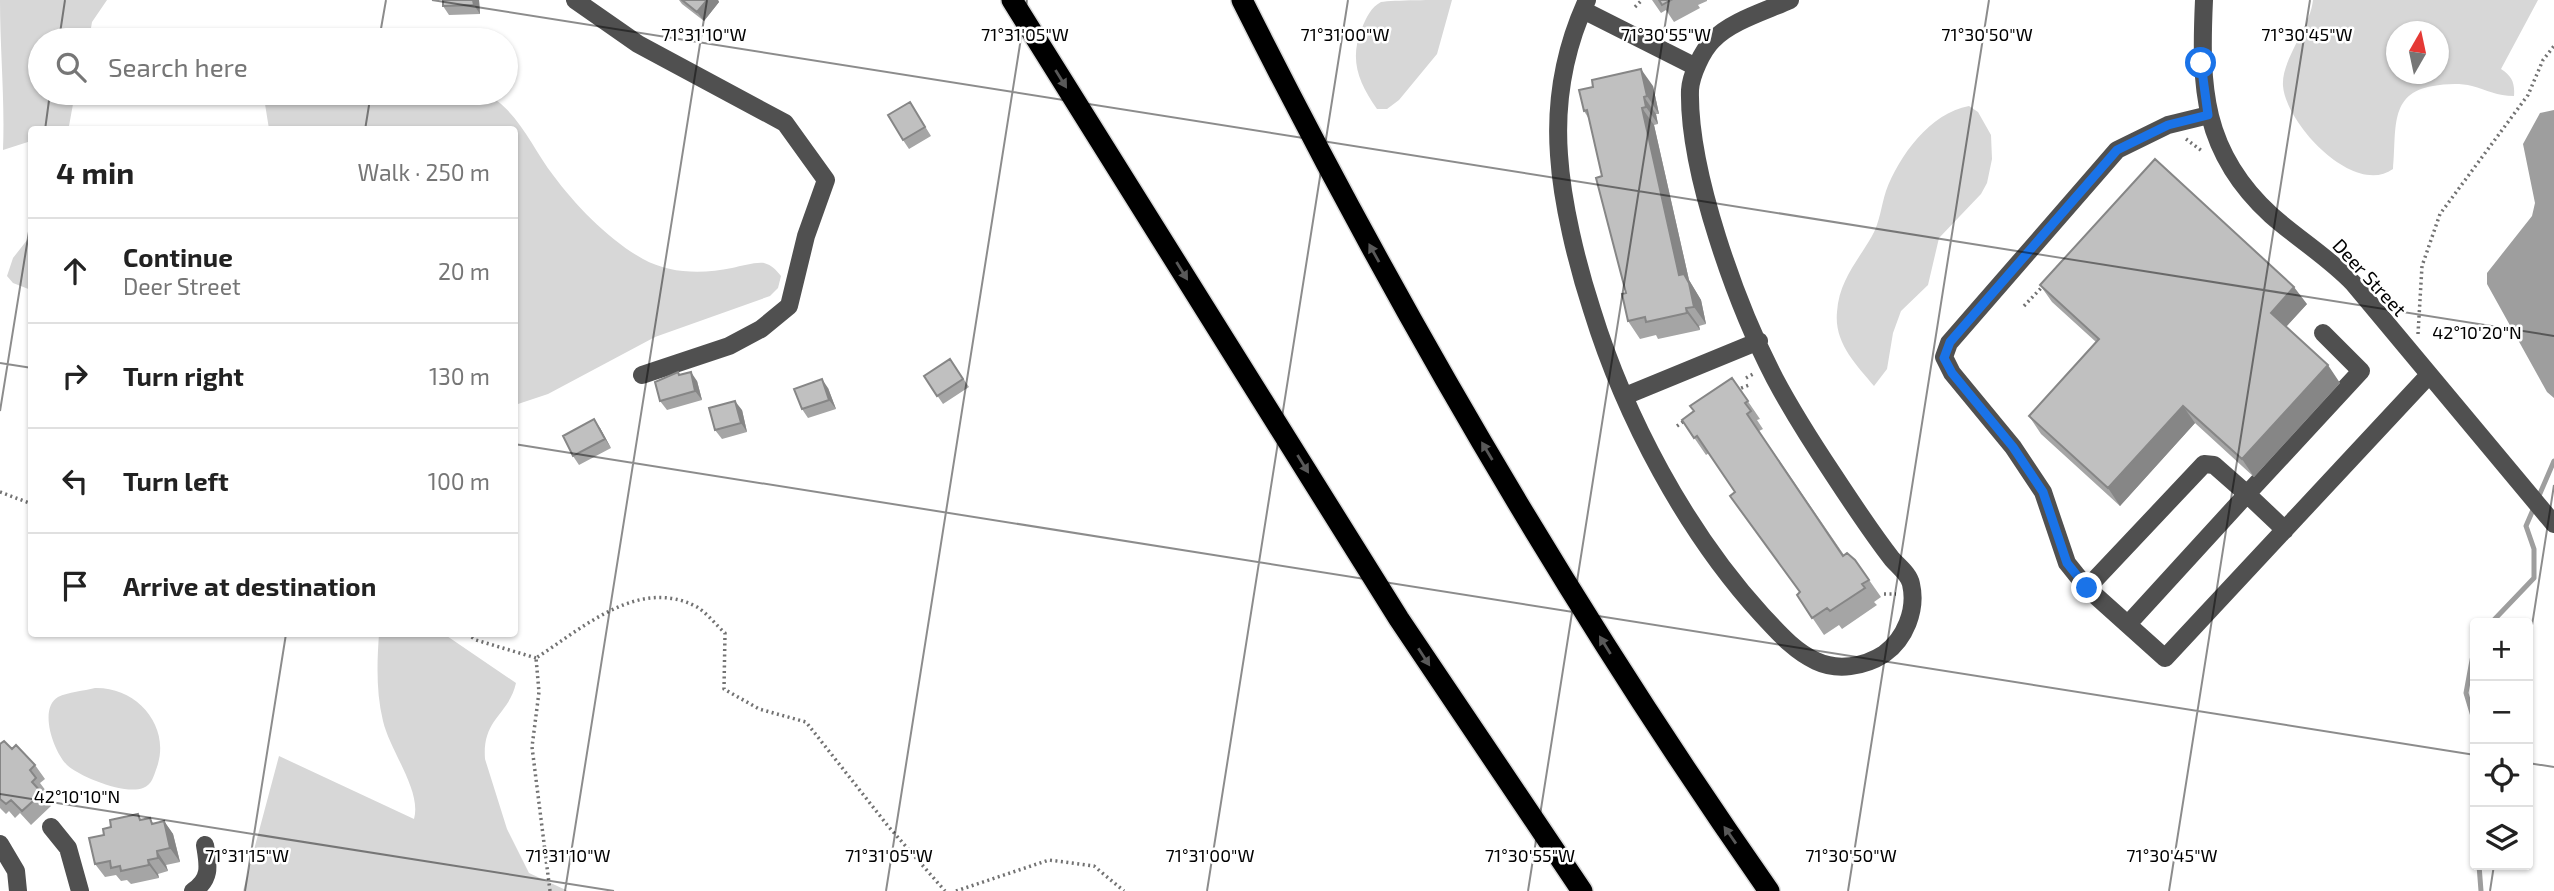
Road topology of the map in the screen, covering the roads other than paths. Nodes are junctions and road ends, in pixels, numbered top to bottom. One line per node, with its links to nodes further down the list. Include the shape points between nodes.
1 (575, 0): 11 (street, via 638,44 785,123 826,180 789,306 761,329 729,346)
2 (1012, 0): 25 (highway, one-way to 25, via 1399,619)
3 (1242, 0): 26 (highway, one-way to 3, via 1633,690 1443,377)
4 (1790, 0): 7 (street, via 1712,40)
5 (2204, 0): 8 (street, Deer Street, via 2202,75)
6 (1585, 5): 7 (street); 13 (street, via 1560,82 1559,157 1592,311)
7 (1696, 66): 10 (street, via 1690,86 1700,165 1720,245)
8 (2208, 115): 12 (street, Deer Street, via 2224,154 2252,195 2334,264); 17 (street, via 2168,125 2117,150 1950,342 1944,358 2043,492 2067,563)
9 (2323, 333): 14 (street, via 2361,371)
10 (1759, 341): 13 (street); 13 (street, via 1775,378 1832,474 1910,579 1913,606 1905,631 1886,653 1868,662 1848,667 1819,663 1796,650 1744,596 1660,470)
11 (642, 375)
12 (2429, 375): 15 (street, Deer Street); 16 (street)
13 (1625, 396)
14 (2247, 494): 16 (street); 17 (street, via 2214,465 2204,464); 18 (street)
15 (2554, 524)
16 (2286, 530): 18 (street, via 2165,658)
17 (2087, 588): 18 (street)
18 (2129, 623)
19 (51, 827): 23 (street, via 68,848)
20 (0, 844): 22 (street, via 16,871)
21 (205, 845): 24 (street, via 206,880)
22 (19, 891)
23 (80, 891)
24 (193, 891)
25 (1582, 891)
26 (1769, 891)

